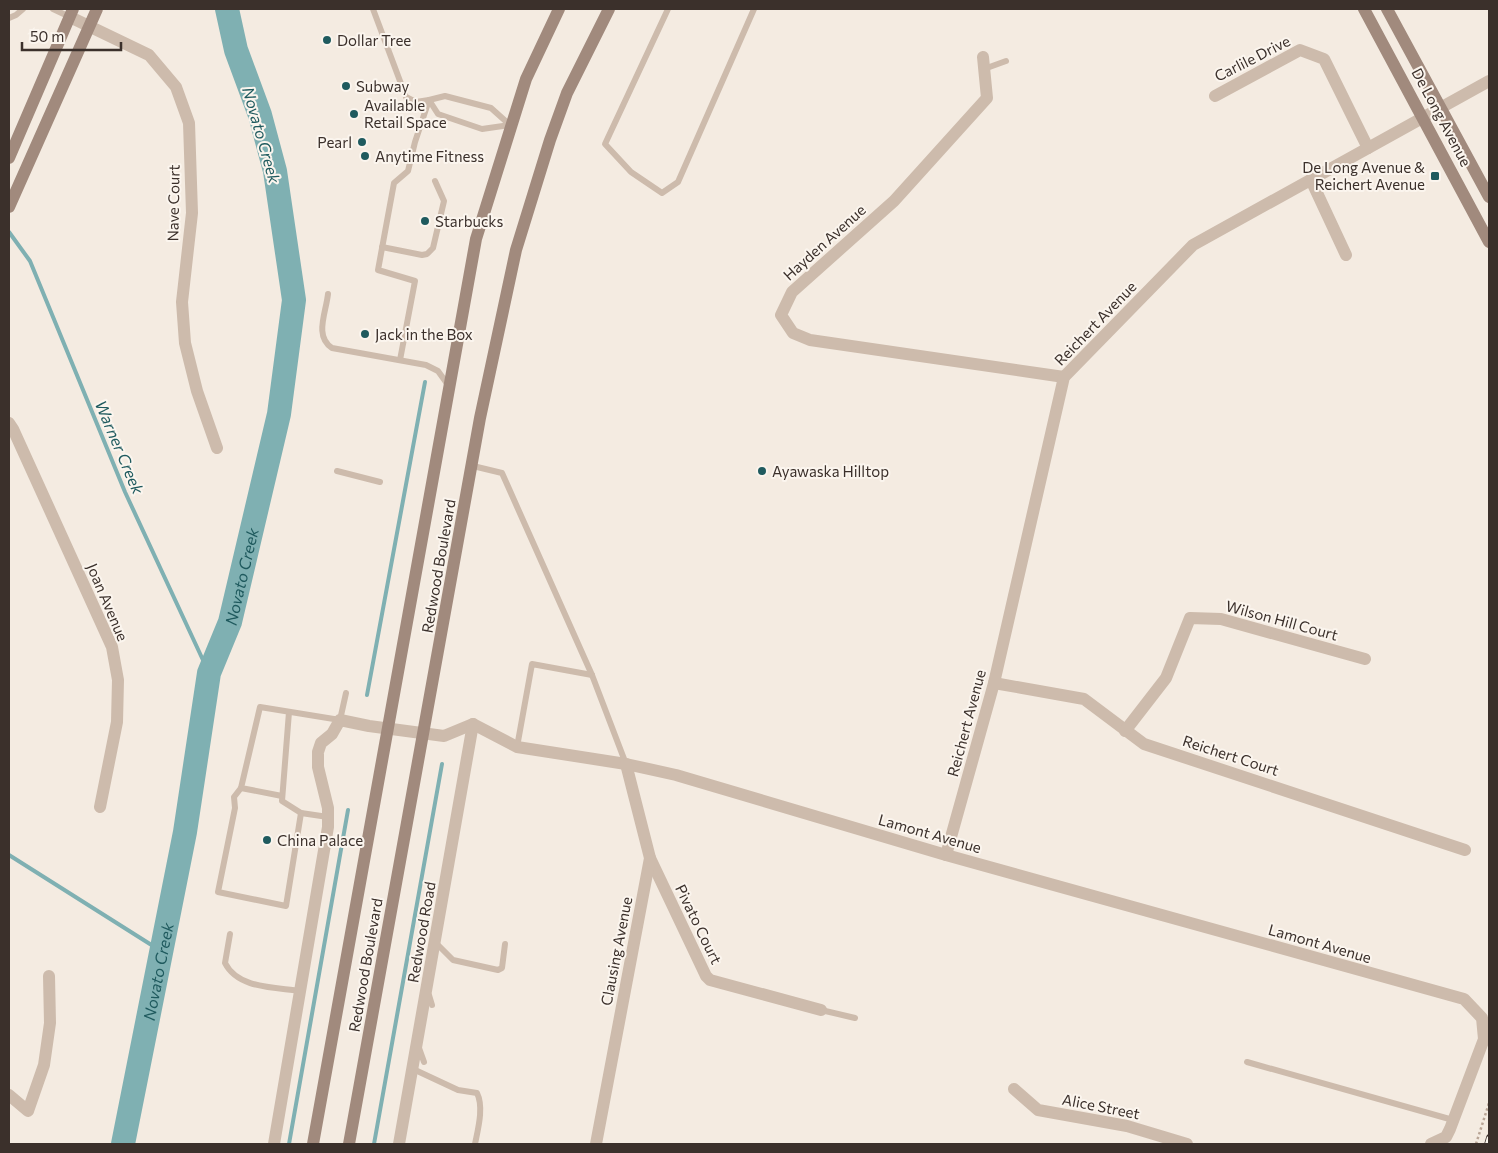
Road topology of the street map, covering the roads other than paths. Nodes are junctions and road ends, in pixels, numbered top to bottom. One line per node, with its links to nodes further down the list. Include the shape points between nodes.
1 (23, 9): 12 (lane)
2 (53, 9): 11 (lane)
3 (97, 9): 13 (main road)
4 (372, 9): 18 (lane, via 406,97 416,102)
5 (559, 9): 21 (main road, Redwood Boulevard, via 526,79)
6 (609, 9): 37 (main road, Redwood Boulevard, via 567,93 516,250)
7 (668, 9): 8 (lane, via 605,144 631,172 662,193 678,182)
8 (754, 9)
9 (1364, 9): 20 (main road, De Long Avenue)
10 (1387, 9): 19 (main road, De Long Avenue)
11 (71, 13): 13 (street, Nave Court); 23 (main road)
12 (9, 18)
13 (90, 26): 27 (main road); 36 (street, Nave Court, via 149,55 176,87 189,123 192,213 182,302 185,343 197,391)
14 (1006, 61): 15 (lane)
15 (984, 63): 33 (street, Hayden Avenue, via 987,98 894,201 792,292 781,315 792,333 810,340)
16 (1489, 81): 19 (street, Reichert Avenue)
17 (1215, 96): 22 (street, Carlile Drive, via 1300,50 1324,59)
18 (429, 100): 21 (lane, via 445,96 491,108); 21 (lane, via 438,114 482,129); 29 (lane, via 408,171 394,183)
19 (1441, 107): 20 (street, Reichert Avenue); 26 (main road, De Long Avenue)
20 (1424, 116): 22 (street, Reichert Avenue); 28 (main road, De Long Avenue)
21 (510, 125): 34 (main road, Redwood Boulevard, via 476,239)
22 (1368, 148): 24 (street, Reichert Avenue)
23 (9, 158)
24 (1311, 180): 30 (street); 33 (street, Reichert Avenue, via 1193,245)
25 (435, 181): 29 (lane, via 444,201 433,248 422,254)
26 (1489, 197)
27 (10, 204)
28 (1489, 242)
29 (382, 248): 32 (lane, via 378,270 415,281)
30 (1346, 255)
31 (328, 294): 32 (lane, via 321,333 324,342 332,348)
32 (400, 360): 34 (lane, via 438,371)
33 (1064, 377): 42 (street, Reichert Avenue)
34 (449, 386): 47 (main road, Redwood Boulevard)
35 (9, 423): 54 (street, Joan Avenue, via 112,648 118,680 116,722)
36 (217, 448)
37 (473, 466): 41 (lane, via 502,473); 49 (main road, Redwood Boulevard)
38 (337, 471): 39 (lane)
39 (380, 482)
40 (1365, 659): 48 (street, Wilson Hill Court, via 1221,619 1190,618 1166,678)
41 (592, 675): 50 (lane, via 532,664); 51 (lane)
42 (994, 683): 48 (street, Reichert Court, via 1084,699); 58 (street, Reichert Avenue)
43 (346, 693): 45 (lane)
44 (289, 712): 45 (lane); 52 (lane, via 260,707); 53 (lane)
45 (340, 720): 47 (street); 56 (street, via 318,752)
46 (473, 724): 49 (street, via 444,736); 50 (street, Lamont Avenue); 61 (street, Redwood Road)
47 (388, 729): 49 (street); 77 (main road, Redwood Boulevard)
48 (1125, 731): 57 (street, Reichert Court, via 1144,744)
49 (423, 733): 78 (main road, Redwood Boulevard)
50 (517, 747): 51 (street, Lamont Avenue)
51 (626, 764): 58 (street, Lamont Avenue, via 676,775); 59 (street, Clausing Avenue)
52 (241, 788): 53 (lane); 55 (lane, via 234,797 235,808 218,892 286,906)
53 (282, 796): 55 (lane, via 282,801)
54 (100, 807)
55 (301, 813): 56 (lane)
56 (328, 817): 65 (street)
57 (1465, 850)
58 (946, 855): 75 (street, Lamont Avenue, via 1464,999 1482,1018 1484,1039)
59 (650, 858): 67 (street, Pivato Court, via 710,980); 81 (street, Clausing Avenue)
60 (230, 934): 65 (lane, via 225,963 234,976 243,982)
61 (435, 942): 62 (lane, via 453,960 498,970 502,968); 64 (street, Redwood Road)
62 (505, 944)
63 (49, 976): 74 (street, via 50,1022 44,1065 28,1111)
64 (427, 988): 66 (lane); 69 (street, Redwood Road)
65 (301, 991): 76 (street)
66 (432, 1006)
67 (821, 1010): 68 (lane)
68 (855, 1018)
69 (417, 1045): 70 (lane); 72 (street, Redwood Road)
70 (424, 1062)
71 (1247, 1062): 75 (lane)
72 (413, 1069): 79 (street, Redwood Road); 80 (lane, via 458,1090 477,1093 480,1098)
73 (1014, 1090): 82 (street, Alice Street, via 1038,1110 1127,1126)
74 (9, 1095)
75 (1453, 1120): 83 (street, via 1446,1137)
76 (274, 1144)
77 (313, 1144)
78 (349, 1144)
79 (399, 1144)
80 (475, 1144)
81 (596, 1144)
82 (1187, 1144)
83 (1431, 1144)

